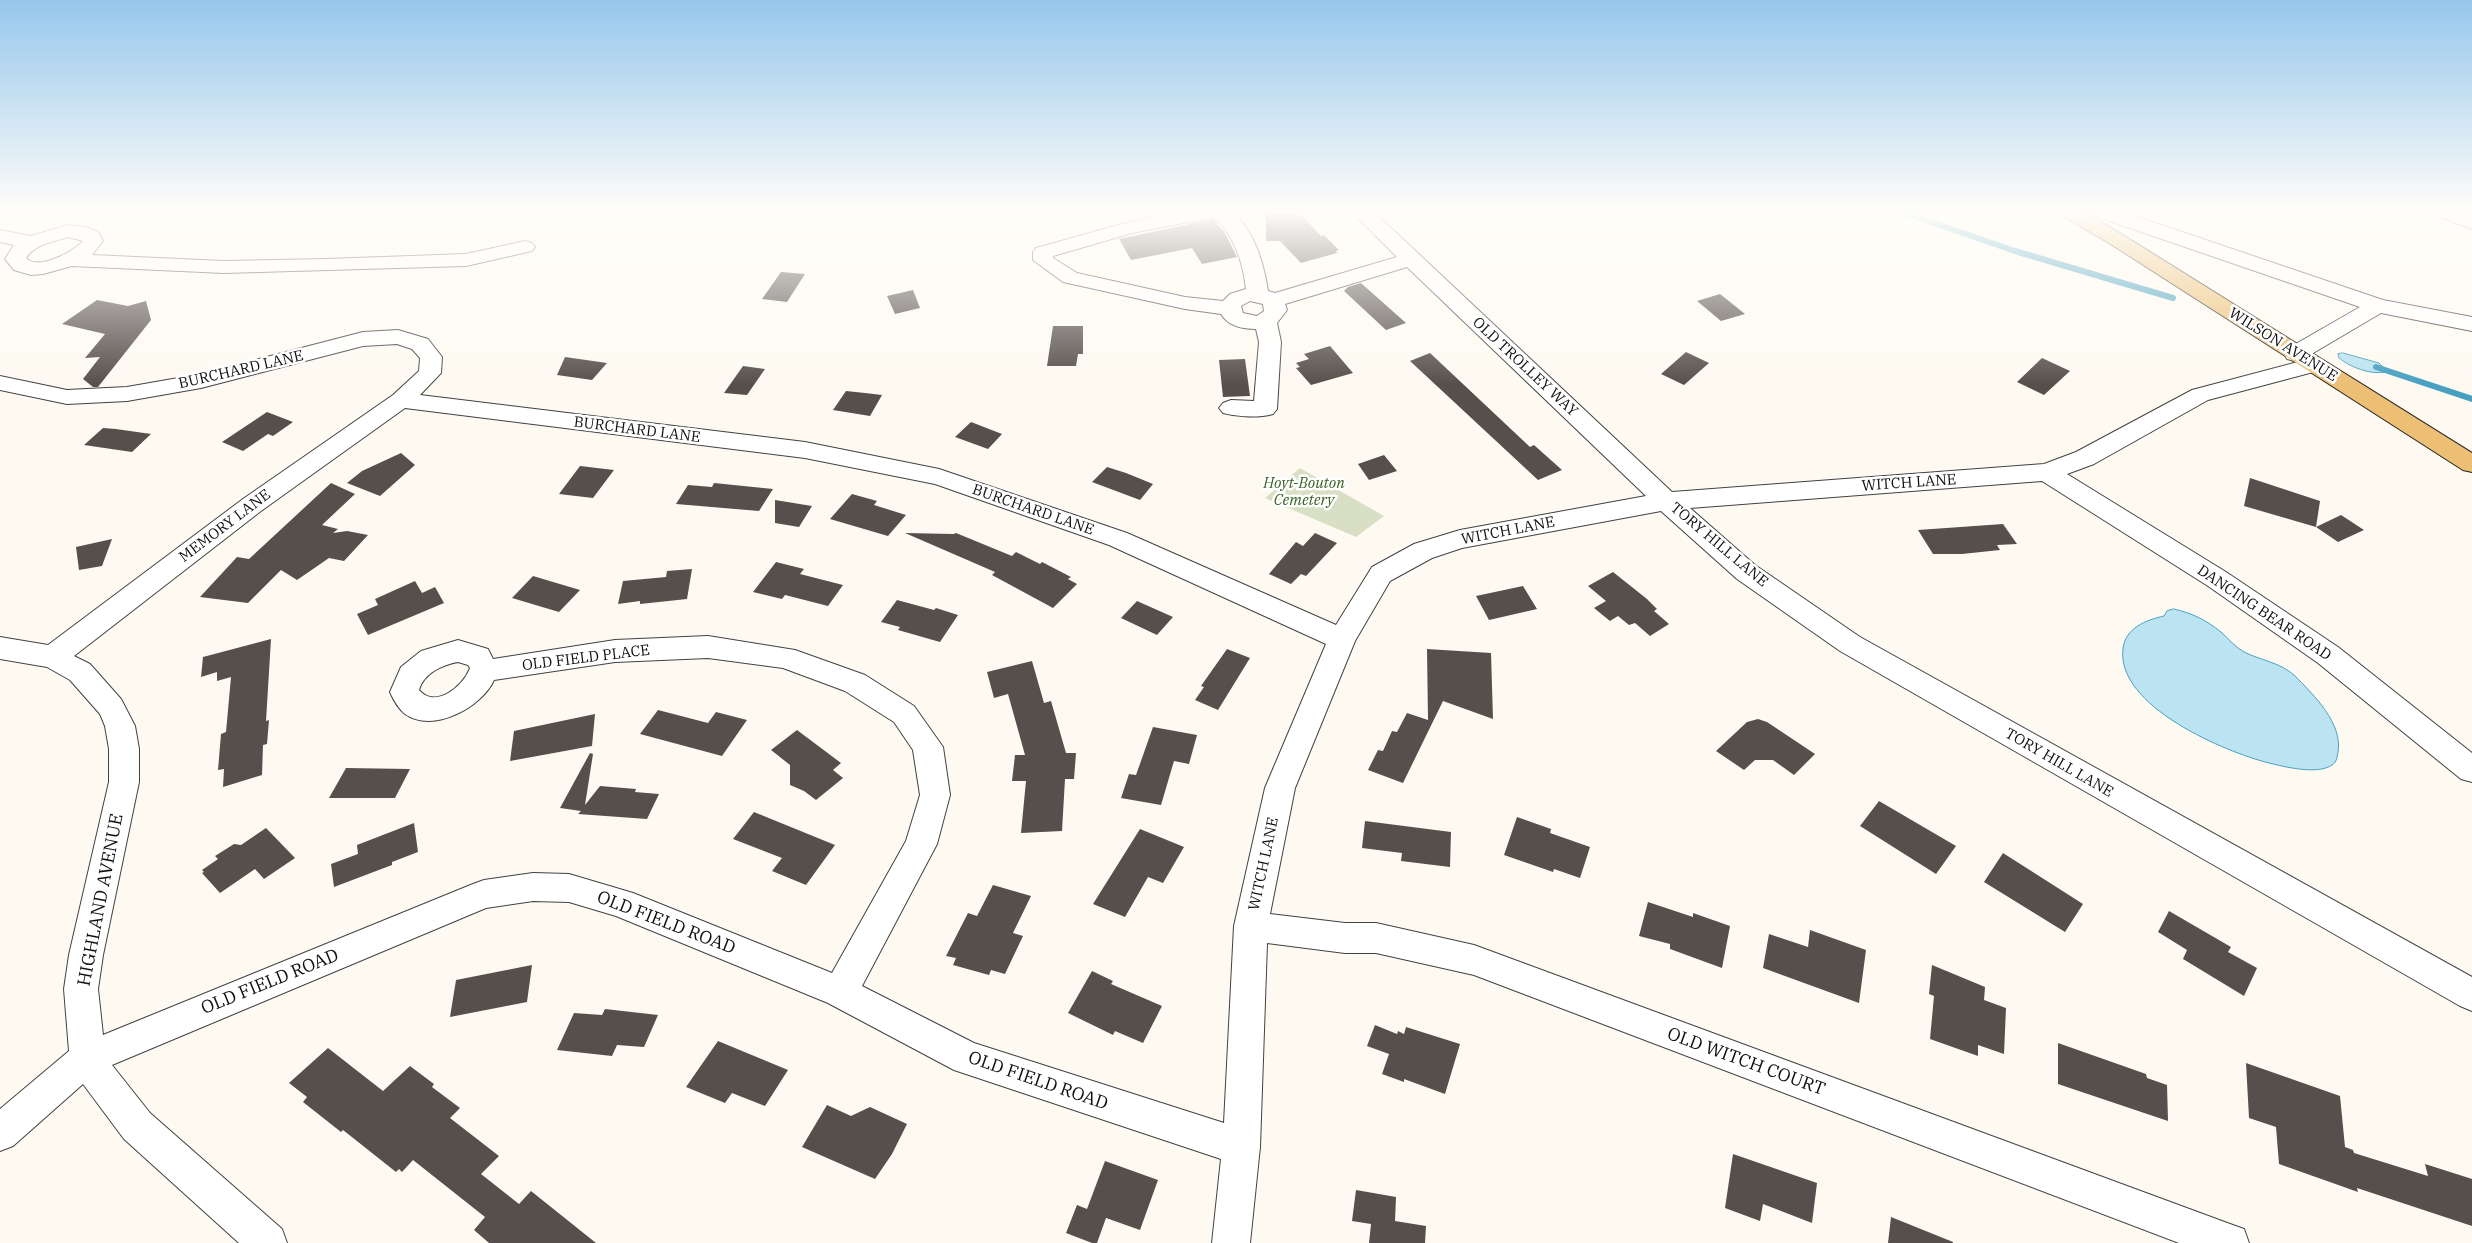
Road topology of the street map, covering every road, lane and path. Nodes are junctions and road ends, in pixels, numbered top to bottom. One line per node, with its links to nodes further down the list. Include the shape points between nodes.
1 (1057, 269): 7 (street, via 1070,278 1185,303 1229,308 1238,319 1248,322)
2 (1253, 269): 7 (street)
3 (1380, 269): 7 (street)
4 (1422, 269): 16 (street, OLD TROLLEY WAY)
5 (2163, 269): 10 (main road, WILSON AVENUE)
6 (2273, 269): 8 (street)
7 (1265, 306): 13 (street, via 1270,342 1265,409)
8 (2378, 306): 9 (street); 10 (street, WITCH LANE)
9 (2472, 324)
10 (2304, 359): 14 (main road, WILSON AVENUE); 15 (street, WITCH LANE, via 2200,395 2086,458)
11 (0, 383): 12 (street, BURCHARD LANE, via 67,397 127,394 201,381 363,339 398,337 420,344 431,357 430,373)
12 (402, 400): 17 (street, BURCHARD LANE, via 805,450 939,478 1118,539); 19 (street, MEMORY LANE, via 252,505)
13 (1231, 408)
14 (2472, 464)
15 (2046, 472): 16 (street, WITCH LANE); 21 (street, DANCING BEAR ROAD, via 2217,579 2328,655)
16 (1666, 501): 17 (street, WITCH LANE, via 1460,539 1424,551 1381,574); 24 (street, TORY HILL LANE, via 1746,572 1850,644)
17 (1342, 639): 22 (street, WITCH LANE, via 1280,788)
18 (0, 648): 19 (street, HIGHLAND AVENUE)
19 (53, 657): 25 (street, HIGHLAND AVENUE, via 80,672 111,706 120,726 124,749 124,782 86,955 82,989)
20 (484, 671): 23 (street, OLD FIELD PLACE, via 615,651 708,647 794,662 855,683 904,714 928,747 935,795 921,844)
21 (2472, 770)
22 (1250, 926): 27 (street, WITCH LANE); 30 (street, OLD WITCH COURT, via 1345,938 1376,938 1474,960)
23 (840, 992): 25 (street, OLD FIELD ROAD, via 621,903 569,888 533,887 484,894); 27 (street, OLD FIELD ROAD, via 967,1058)
24 (2472, 994)
25 (87, 1058): 26 (street, OLD FIELD ROAD); 28 (street, via 137,1126)
26 (0, 1133)
27 (1241, 1147): 29 (street, WITCH LANE)
28 (268, 1243)
29 (1232, 1243)
30 (2230, 1243)

